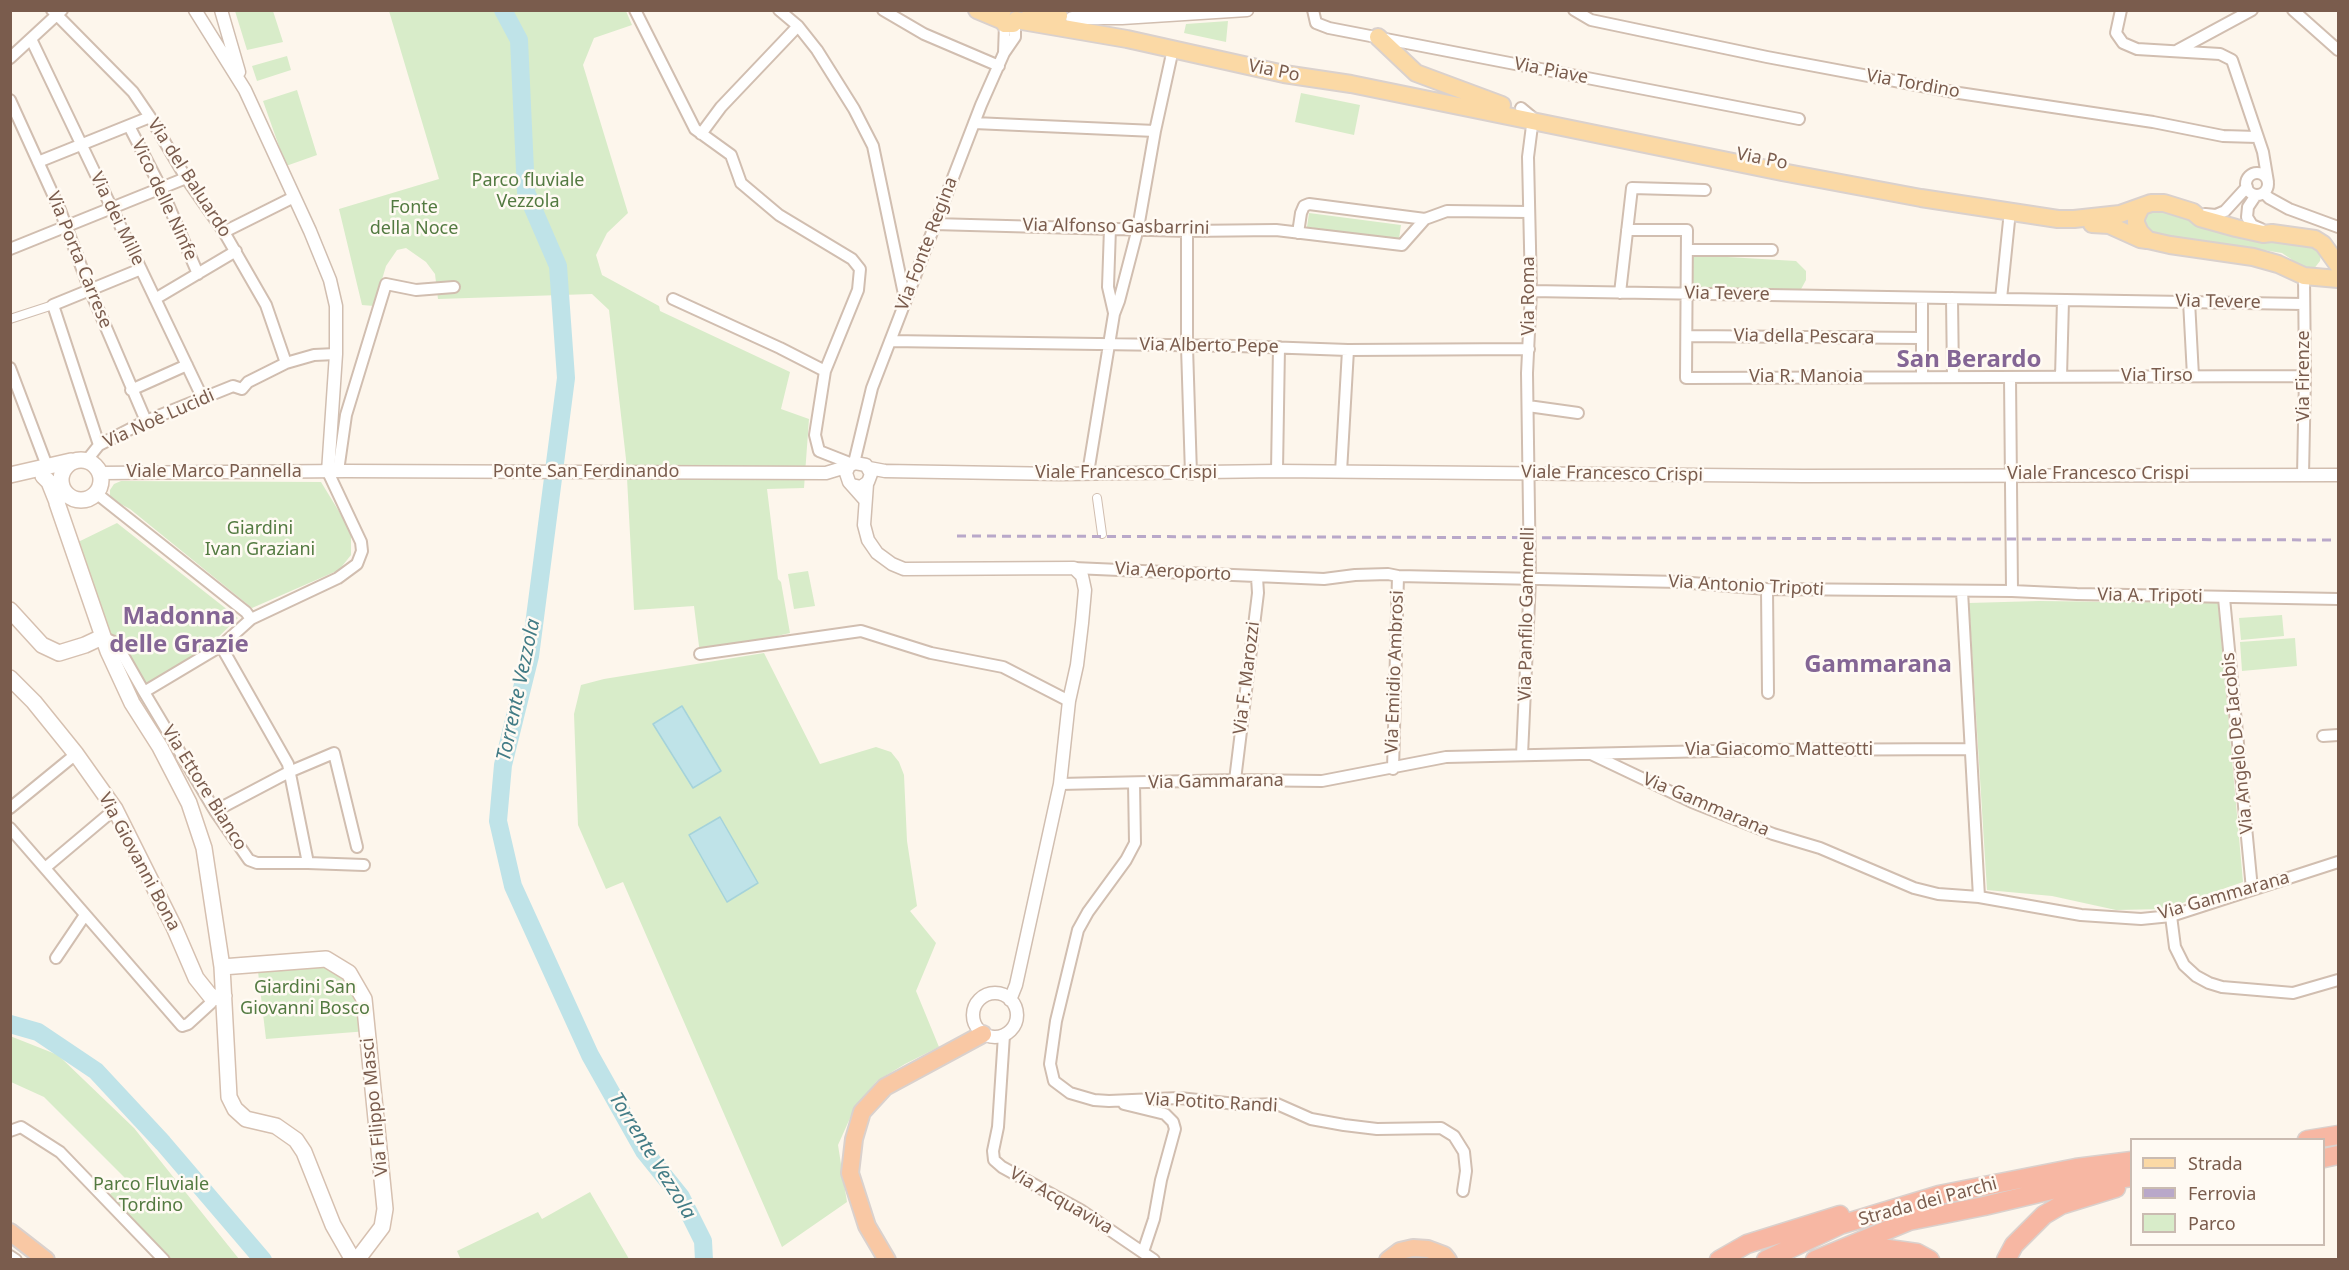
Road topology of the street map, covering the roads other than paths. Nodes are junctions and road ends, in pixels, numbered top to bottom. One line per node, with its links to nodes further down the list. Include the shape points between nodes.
1 (195, 10): 28 (street)
2 (221, 10): 28 (street)
3 (635, 10): 37 (street, via 687,115)
4 (779, 10): 19 (street)
5 (883, 10): 26 (street, via 924,34)
6 (977, 10): 15 (main road)
7 (1247, 10): 13 (street)
8 (1313, 10): 20 (street, Via Piave, via 1316,23)
9 (1574, 10): 38 (street, Via Tordino, via 1591,20 1959,93 2223,136)
10 (2121, 10): 24 (street, via 2116,33 2123,43 2137,49)
11 (2252, 10): 24 (street)
12 (2293, 10): 23 (street)
13 (1225, 11): 16 (street)
14 (57, 12): 21 (street); 32 (street, Via del Baluardo, via 133,92)
15 (1012, 17): 17 (main road); 26 (street, Via Fonte Regina)
16 (1122, 18): 17 (street); 18 (street)
17 (1069, 23): 18 (main road, Via Po); 22 (main road, Via Po)
18 (1106, 25): 29 (main road, Via Po, via 1286,64)
19 (798, 26): 37 (street, via 721,107); 85 (street, via 830,70 873,146)
20 (1378, 37): 29 (main road, via 1416,72); 33 (street, Via Piave)
21 (31, 39): 25 (street); 39 (street, Via dei Mille)
22 (1173, 49): 27 (main road, Via Po, via 1284,74); 36 (street)
23 (2338, 50)
24 (2175, 51): 38 (street, via 2220,54 2232,60)
25 (10, 58)
26 (999, 66): 34 (street, Via Fonte Regina)
27 (1351, 84): 29 (main road, via 1362,81 1440,96); 31 (main road, Via Po)
28 (242, 85): 48 (street)
29 (1446, 88): 31 (main road, Via Po)
30 (10, 100): 40 (street, Via Porta Carrese)
31 (1527, 114): 51 (main road, Via Po, via 1782,172); 51 (main road, Via Po, via 1923,188); 52 (street, Via Roma)
32 (150, 117): 35 (street); 42 (street, Via del Baluardo)
33 (1799, 119)
34 (974, 123): 36 (street); 56 (street, Via Fonte Regina)
35 (129, 126): 39 (street); 45 (street, Vico delle Ninfe)
36 (1155, 131): 60 (street)
37 (701, 134): 105 (street, via 732,155 741,183 761,201 852,259 860,269 858,290)
38 (2257, 137): 41 (street); 43 (street)
39 (82, 146): 40 (street); 50 (street, Via dei Mille)
40 (39, 162): 57 (street, Via Porta Carrese)
41 (2251, 176): 43 (street, via 2261,174); 44 (street)
42 (186, 178): 45 (street); 63 (street, Via del Baluardo)
43 (2268, 182): 47 (street, via 2268,188)
44 (2247, 187): 47 (street); 53 (street, via 2225,211 2216,215)
45 (161, 188): 50 (street); 73 (street, Vico delle Ninfe)
46 (1705, 190): 61 (street, via 1632,188)
47 (2260, 194): 58 (street); 65 (street, via 2248,207 2247,217 2252,225)
48 (294, 197): 63 (street); 101 (street, via 330,280 336,306)
49 (2141, 207): 53 (main road, Via Po, via 2157,202); 55 (main road, Via Po, via 2120,214); 66 (main road, via 2136,223)
50 (112, 209): 57 (street); 72 (street, Via dei Mille)
51 (2007, 210): 55 (main road, Via Po); 86 (street)
52 (1528, 212): 54 (street, via 1447,211); 78 (street, Via Roma)
53 (2193, 212): 65 (main road, Via Po, via 2200,218 2236,228)
54 (1425, 219): 64 (street, Via Alfonso Gasbarrini, via 1402,245); 64 (street, via 1309,204 1301,213)
55 (2074, 219): 66 (main road, Via Po, via 2109,225)
56 (934, 224): 59 (street, Via Alfonso Gasbarrini); 85 (street, Via Fonte Regina)
57 (66, 226): 67 (street); 77 (street, Via Porta Carrese)
58 (2338, 227)
59 (1110, 228): 60 (street, Via Alfonso Gasbarrini); 91 (street, via 1108,287)
60 (1138, 228): 62 (street, Via Alfonso Gasbarrini); 91 (street)
61 (1627, 230): 68 (street, Via R. Manoia, via 1687,230); 79 (street)
62 (1187, 231): 64 (street, Via Alfonso Gasbarrini); 97 (street)
63 (224, 232): 70 (street, Via del Baluardo)
64 (1298, 232)
65 (2272, 233): 71 (main road, Via Po, via 2315,238)
66 (2148, 240): 74 (main road, Via Po, via 2253,257)
67 (10, 249)
68 (1688, 250): 69 (street); 80 (street, Via R. Manoia)
69 (1772, 250)
70 (236, 251): 73 (street); 102 (street, Via del Baluardo, via 266,305)
71 (2333, 259): 74 (main road)
72 (141, 269): 77 (street); 83 (street, Via dei Mille)
73 (198, 274): 83 (street)
74 (2309, 276): 75 (main road); 89 (street, Via Firenze)
75 (2338, 279)
76 (454, 287): 122 (street, via 416,290 386,284 346,415)
77 (90, 290): 90 (street); 112 (street, Via Porta Carrese)
78 (1531, 291): 79 (street, Via Tevere); 99 (street, Via Roma)
79 (1620, 293): 80 (street, Via Tevere)
80 (1687, 294): 81 (street, Via Tevere); 93 (street, Via R. Manoia)
81 (1922, 298): 82 (street, Via Tevere); 94 (street)
82 (1952, 298): 86 (street, Via Tevere); 109 (street)
83 (155, 299): 103 (street, Via dei Mille)
84 (673, 299): 105 (street)
85 (906, 299): 95 (street, Via Fonte Regina)
86 (2001, 299): 87 (street, Via Tevere)
87 (2062, 300): 88 (street, Via Tevere); 111 (street)
88 (2189, 301): 89 (street, Via Tevere); 106 (street)
89 (2303, 304): 107 (street, Via Firenze)
90 (53, 305): 92 (street); 117 (street)
91 (1114, 314): 96 (street)
92 (10, 319)
93 (1687, 336): 94 (street, Via della Pescara); 108 (street, Via R. Manoia, via 1686,378)
94 (1921, 338): 108 (street)
95 (890, 341): 96 (street, Via Alberto Pepe); 120 (street, Via Fonte Regina, via 872,388 861,439)
96 (1110, 344): 97 (street, Via Alberto Pepe); 127 (street)
97 (1187, 347): 98 (street, Via Alberto Pepe); 129 (street)
98 (1279, 347): 100 (street, Via Alberto Pepe); 123 (street)
99 (1528, 349): 100 (street, Via Alberto Pepe); 114 (street, Via Roma)
100 (1348, 350): 124 (street)
101 (336, 354): 102 (street, Via Noè Lucidi); 122 (street)
102 (286, 363): 113 (street, Via Noè Lucidi, via 248,382 243,391 233,386)
103 (187, 365): 112 (street); 113 (street, Via dei Mille)
104 (10, 368): 121 (street)
105 (825, 371): 120 (street, via 815,435 817,447 822,453)
106 (2193, 376): 107 (street, Via Tirso); 111 (street, Via Tirso)
107 (2305, 376): 132 (street, Via Firenze)
108 (1922, 377): 109 (street, Via R. Manoia)
109 (1953, 377): 110 (street, Via R. Manoia)
110 (2010, 377): 111 (street, Via Tirso); 130 (street)
111 (2061, 377)
112 (131, 390): 116 (street, Via Porta Carrese)
113 (203, 399): 116 (street, Via Noè Lucidi)
114 (1528, 406): 115 (street); 128 (street, Via Roma)
115 (1578, 413)
116 (146, 421): 117 (street, Via Noè Lucidi)
117 (99, 445): 118 (street, Via Noè Lucidi)
118 (87, 460): 119 (main road); 125 (main road)
119 (71, 461): 121 (main road); 134 (main road, via 63,469)
120 (861, 470): 126 (street, Ponte San Ferdinando); 127 (street, Viale Francesco Crispi); 135 (street, via 846,473); 135 (street, via 861,487); 139 (street, Via Aeroporto)
121 (41, 471): 131 (main road); 134 (main road); 140 (main road)
122 (337, 471): 125 (street, Viale Marco Pannella); 126 (street, Ponte San Ferdinando); 153 (street, via 362,544 357,564)
123 (1277, 471): 124 (street, Viale Francesco Crispi); 129 (street, Viale Francesco Crispi)
124 (1341, 472): 128 (street, Viale Francesco Crispi)
125 (100, 473): 136 (main road)
126 (826, 473): 135 (street, Ponte San Ferdinando)
127 (1088, 473): 129 (street, Viale Francesco Crispi)
128 (1528, 473): 130 (street, Viale Francesco Crispi); 146 (street, Via Panfilo Gammelli)
129 (1191, 474)
130 (2011, 474): 132 (street, Viale Francesco Crispi); 149 (street)
131 (10, 475)
132 (2303, 475): 133 (street, Viale Francesco Crispi)
133 (2338, 475)
134 (61, 482): 138 (main road, via 65,493); 140 (main road)
135 (850, 482): 139 (street)
136 (96, 493): 138 (main road); 153 (street)
137 (1097, 498): 142 (street)
138 (77, 500): 141 (main road)
139 (865, 500): 143 (street, Via Aeroporto, via 868,540 877,553 904,569)
140 (57, 503): 141 (main road)
141 (64, 521): 154 (main road)
142 (1102, 534)
143 (1074, 568): 145 (street, Via Aeroporto); 160 (street, via 1082,576 1085,590 1077,665)
144 (1398, 576): 145 (street, Via Aeroporto); 146 (street, Via Aeroporto); 167 (street, Via Emidio Ambrosi)
145 (1257, 577): 169 (street, Via F. Marozzi)
146 (1530, 580): 147 (street, Via Antonio Tripoti, via 1655,581); 166 (street, Via Panfilo Gammelli)
147 (1767, 589): 148 (street, Via Antonio Tripoti); 159 (street)
148 (1962, 591): 149 (street, Via A. Tripoti); 163 (street)
149 (2012, 591): 150 (street, Via A. Tripoti)
150 (2224, 598): 151 (street, Via A. Tripoti); 181 (street, Via Angelo De Iacobis)
151 (2338, 599)
152 (10, 610): 154 (main road, via 42,645 59,653)
153 (251, 619): 155 (street)
154 (102, 637): 158 (street, Via Ettore Bianco, via 116,643); 186 (main road, via 132,703 189,802 204,848)
155 (220, 646): 158 (street); 168 (street)
156 (700, 654): 160 (street, via 861,631 931,653 1003,667)
157 (12, 680): 165 (main road, Via Giovanni Bona)
158 (144, 692): 174 (street, Via Ettore Bianco)
159 (1768, 693)
160 (1068, 700): 171 (street)
161 (2338, 735): 162 (street)
162 (2323, 736)
163 (1970, 749): 164 (street, Via Giacomo Matteotti); 182 (street)
164 (1588, 753): 166 (street, Via Gammarana); 182 (street, Via Gammarana, via 1692,802 1820,848 1914,888)
165 (76, 754): 172 (street); 173 (main road, Via Giovanni Bona)
166 (1522, 755): 167 (street, Via Gammarana, via 1446,757)
167 (1393, 769): 169 (street, Via Gammarana, via 1322,781)
168 (290, 772): 174 (street); 176 (street, via 334,753); 178 (street)
169 (1235, 780): 170 (street, Via Gammarana)
170 (1134, 783): 171 (street, Via Gammarana); 192 (street, Via Potito Randi, via 1136,843 1078,930 1050,1064 1054,1081 1070,1093)
171 (1060, 784): 189 (street)
172 (10, 808)
173 (115, 809): 180 (street); 188 (main road, Via Giovanni Bona, via 196,978)
174 (215, 811): 178 (street, Via Ettore Bianco, via 249,860)
175 (10, 828): 180 (street)
176 (357, 848)
177 (2338, 862): 181 (street, Via Gammarana)
178 (308, 863): 179 (street)
179 (364, 865)
180 (45, 868): 183 (street)
181 (2252, 889): 184 (street, Via Gammarana)
182 (1979, 897): 184 (street, Via Gammarana, via 2112,918)
183 (85, 915): 185 (street); 188 (street, via 182,1026)
184 (2170, 916): 187 (street, via 2175,947 2184,965 2209,983 2294,993)
185 (56, 958)
186 (222, 967): 188 (main road); 209 (main road, Via Filippo Masci, via 326,959 349,973 364,999 386,1209 382,1227)
187 (2338, 980)
188 (218, 997): 208 (main road, via 229,1097 235,1109 246,1119 276,1126 296,1140 333,1225)
189 (1010, 1000): 190 (street, via 990,994 978,1001 973,1015); 191 (street, via 1016,1019)
190 (983, 1034): 191 (street); 210 (highway, via 885,1087 862,1112 850,1173 867,1226)
191 (1004, 1035): 202 (street, Via Acquaviva, via 993,1160 1082,1211)
192 (1109, 1101): 199 (street, Via Potito Randi, via 1179,1098 1277,1104 1311,1119 1344,1125 1441,1128 1454,1136 1464,1152); 202 (street, via 1165,1114 1173,1122 1154,1219)
193 (10, 1131): 207 (street, via 21,1127 60,1152)
194 (2338, 1135): 195 (highway)
195 (2319, 1138)
196 (2130, 1161): 200 (highway, Strada dei Parchi)
197 (2130, 1177): 216 (highway, Strada dei Parchi, via 2077,1184 1910,1221)
198 (2130, 1185): 203 (highway, via 2061,1205 2030,1226)
199 (1463, 1191)
200 (1939, 1195): 214 (highway, via 1856,1210 1747,1244); 215 (highway, Strada dei Parchi, via 1840,1225)
201 (10, 1232): 206 (highway)
202 (1143, 1252): 211 (street, Via Acquaviva)
203 (2010, 1252)
204 (10, 1256): 205 (street)
205 (16, 1260)
206 (46, 1260)
207 (164, 1260)
208 (353, 1260)
209 (357, 1260)
210 (887, 1260)
211 (1154, 1260)
212 (1388, 1260): 213 (highway, via 1413,1248 1428,1249)
213 (1448, 1260)
214 (1719, 1260)
215 (1766, 1260)
216 (1815, 1260)
217 (1838, 1260): 218 (highway, via 1888,1249 1917,1253)
218 (1930, 1260)

